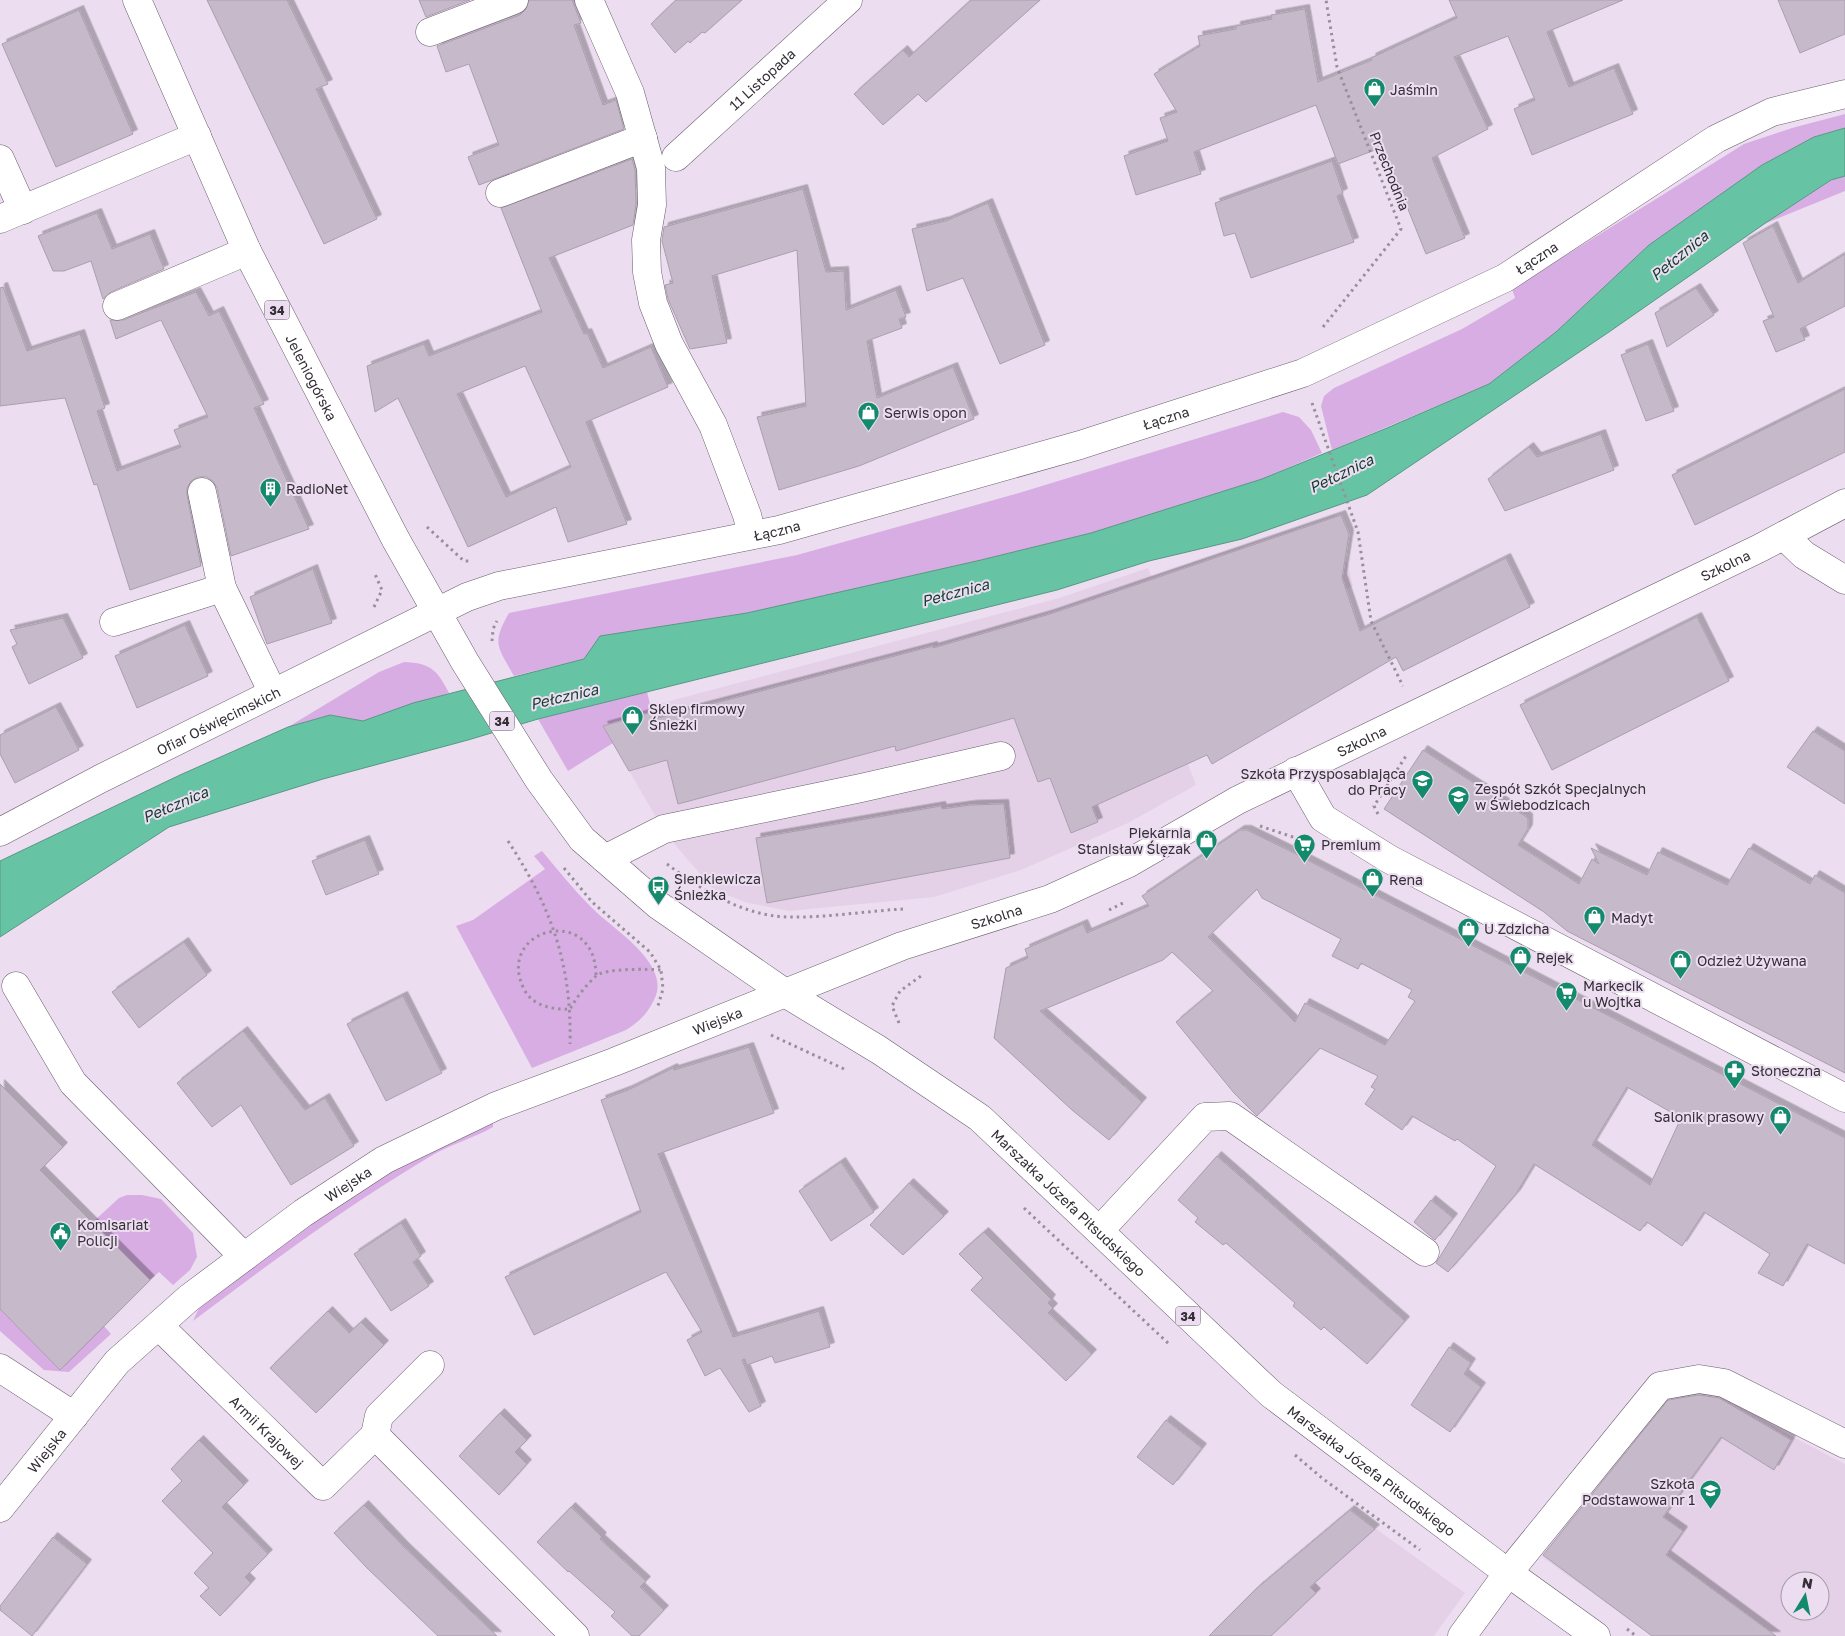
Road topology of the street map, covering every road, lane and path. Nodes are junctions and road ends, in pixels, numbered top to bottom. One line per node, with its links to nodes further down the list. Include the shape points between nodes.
1 (137, 0): 8 (street, Jeleniogórska / 34)
2 (514, 0): 6 (street)
3 (589, 0): 9 (street, via 630,93)
4 (848, 0): 10 (street, 11 Listopada)
5 (1326, 0): 16 (path, Przechodnia, via 1337,67 1401,229)
6 (430, 32)
7 (1845, 94): 21 (street, Łączna, via 1772,112 1716,139 1505,278 1322,366 1080,445)
8 (197, 136): 13 (street); 14 (street, Jeleniogórska / 34)
9 (643, 138): 12 (street); 21 (street, via 651,168 652,205 646,240 647,272 653,303 669,344 713,425)
10 (676, 157)
11 (0, 159): 13 (street)
12 (500, 193)
13 (12, 214)
14 (247, 251): 15 (street); 28 (street, Jeleniogórska / 34)
15 (118, 306)
16 (1321, 330)
17 (1309, 394): 33 (path, via 1358,532 1371,621)
18 (202, 492): 26 (street)
19 (1845, 503): 22 (street, Szkolna)
20 (420, 530): 23 (path, via 427,527 464,561)
21 (752, 535): 28 (street, Łączna, via 499,586 467,596)
22 (1784, 536): 25 (street, via 1804,555); 35 (street, Szkolna)
23 (473, 561)
24 (373, 568): 27 (path, via 382,590)
25 (1845, 580)
26 (222, 588): 30 (street); 32 (street)
27 (372, 610)
28 (436, 612): 32 (street, Ofiar Oświęcimskich); 41 (street, Marszałka Józefa Piłsudskiego / 34, via 539,780 573,829)
29 (499, 618): 31 (path, via 493,629)
30 (114, 622)
31 (492, 646)
32 (273, 692): 37 (street, Ofiar Oświęcimskich)
33 (1405, 692)
34 (1001, 756): 40 (street, via 664,829)
35 (1296, 772): 52 (street, Szkolna, via 1238,800 1129,863 1050,899 902,946); 58 (street, via 1323,818 1374,850)
36 (1256, 825): 38 (path)
37 (0, 832)
38 (1300, 840)
39 (508, 841): 46 (path, via 532,878)
40 (638, 841): 41 (street); 44 (path, via 679,873 727,902 753,911 788,917 903,908)
41 (605, 859): 52 (street, Marszałka Józefa Piłsudskiego / 34, via 658,905)
42 (1127, 900): 43 (path)
43 (1102, 912)
44 (905, 915)
45 (609, 918): 47 (path)
46 (554, 930): 50 (path, via 576,935 585,943 594,958); 53 (path, via 566,973); 53 (path, via 538,936 525,947 518,962 519,979 526,994 540,1005)
47 (650, 952)
48 (661, 970): 50 (path, via 629,969)
49 (924, 973): 54 (path, via 900,991 892,1006 898,1022)
50 (596, 975): 53 (path)
51 (16, 986): 62 (street, via 73,1083)
52 (785, 993): 60 (street, Marszałka Józefa Piłsudskiego / 34, via 879,1050 980,1118); 62 (street, Wiejska, via 496,1106 384,1160 303,1213)
53 (570, 1009): 56 (path)
54 (906, 1028)
55 (764, 1036): 57 (path, via 774,1035)
56 (570, 1047)
57 (845, 1069)
58 (1845, 1098)
59 (1024, 1207): 64 (path)
60 (1099, 1231): 61 (street, via 1205,1116 1230,1116); 73 (street, Marszałka Józefa Piłsudskiego / 34, via 1272,1394)
61 (1426, 1252)
62 (244, 1257): 63 (street, Wiejska, via 189,1298)
63 (159, 1326): 67 (street, Wiejska, via 118,1362); 68 (street, Armii Krajowej, via 323,1486)
64 (1174, 1349)
65 (430, 1364): 68 (street, Armii Krajowej, via 379,1416)
66 (0, 1368): 67 (street)
67 (74, 1416): 71 (street, Wiejska)
68 (376, 1435): 75 (street)
69 (1845, 1444): 73 (street, via 1724,1383 1700,1379 1660,1386)
70 (1292, 1452): 72 (path)
71 (0, 1508)
72 (1368, 1513)
73 (1508, 1574): 76 (street); 77 (street, Marszałka Józefa Piłsudskiego / 34)
74 (1621, 1625): 78 (path)
75 (575, 1636)
76 (1462, 1636)
77 (1596, 1636)
78 (1636, 1636)

